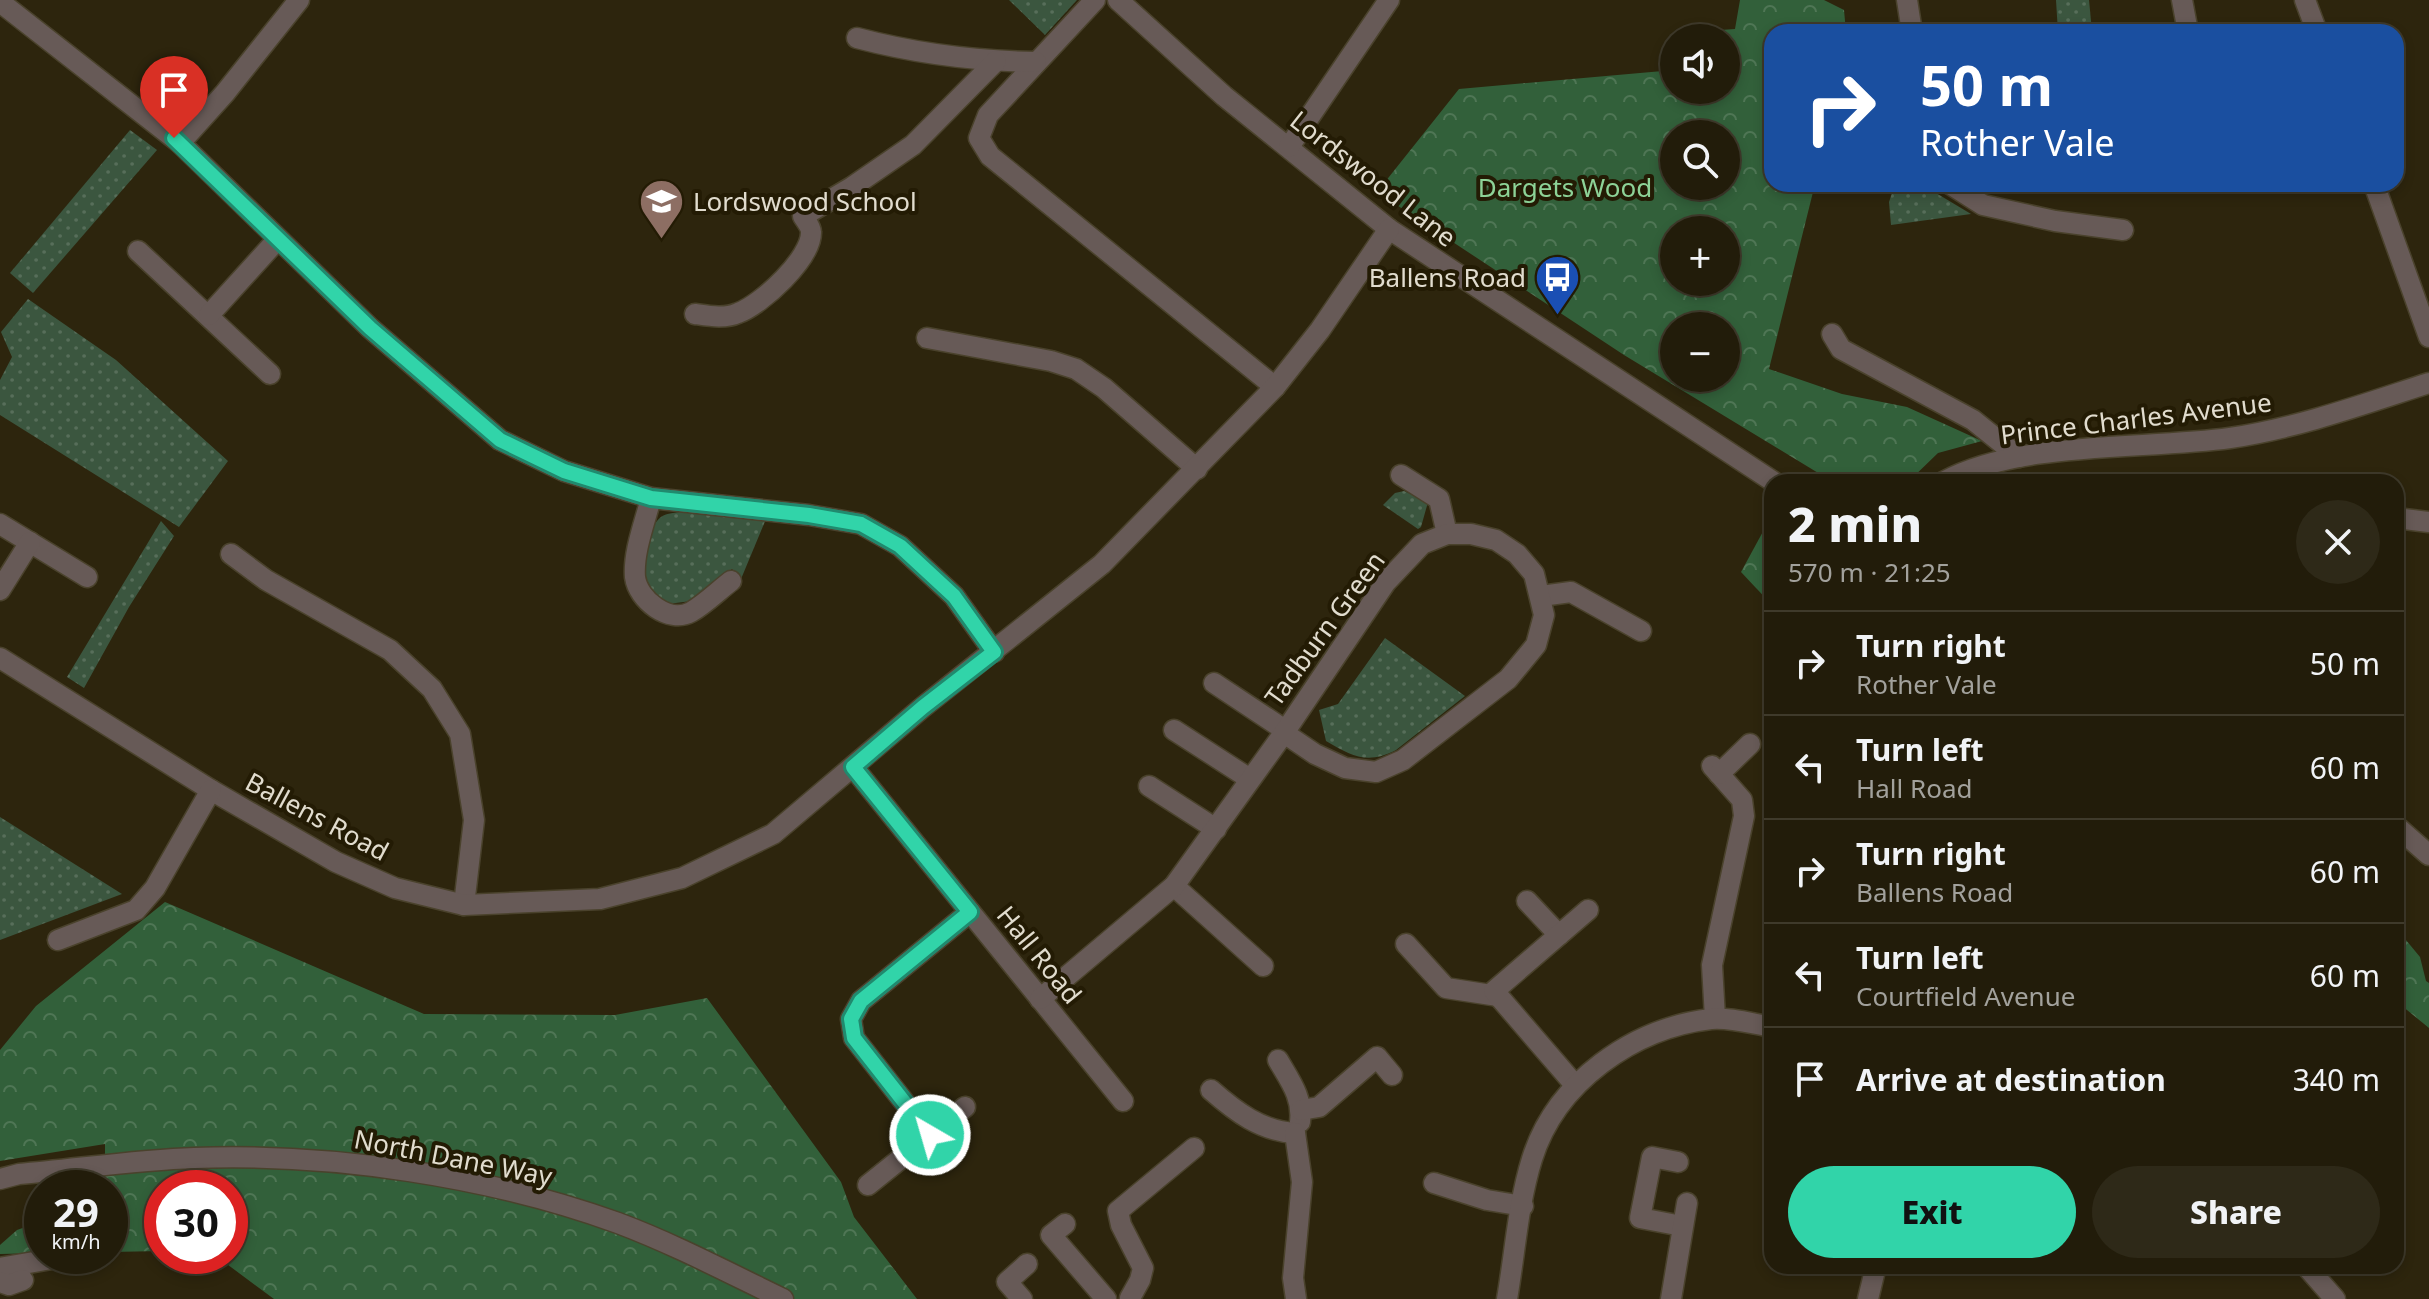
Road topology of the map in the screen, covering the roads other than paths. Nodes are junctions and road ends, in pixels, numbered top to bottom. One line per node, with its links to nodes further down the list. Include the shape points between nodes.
1 (299, 0): 16 (street)
2 (1095, 0): 15 (street)
3 (1118, 0): 17 (street, Lordswood Lane)
4 (1389, 0): 17 (street)
5 (1907, 0): 10 (street)
6 (2182, 0): 11 (street)
7 (2305, 0): 12 (street)
8 (0, 2): 9 (street)
9 (24, 8): 16 (street)
10 (1911, 24)
11 (2186, 24)
12 (2314, 24)
13 (857, 38): 14 (street)
14 (996, 61): 15 (street); 24 (street, via 913,145 803,216 811,230 809,246 763,297 738,313)
15 (1036, 62): 31 (street, via 988,115 979,138 990,156)
16 (180, 143): 22 (street)
17 (1289, 147): 20 (street, Lordswood Lane)
18 (1963, 192): 21 (street, via 1983,205)
19 (2377, 192): 27 (street)
20 (1389, 229): 31 (street, Ballens Road); 36 (street, Lordswood Lane)
21 (2123, 230)
22 (277, 240): 25 (street); 37 (street, via 500,440 564,471)
23 (138, 251): 25 (street)
24 (695, 314)
25 (209, 315): 29 (street)
26 (1832, 334): 32 (street, via 1841,349 1973,420)
27 (2429, 337)
28 (927, 338): 33 (street, via 1076,369)
29 (270, 374)
30 (2429, 383): 32 (street, Prince Charles Avenue, via 2302,424 2233,437)
31 (1275, 387): 33 (street, Ballens Road)
32 (2019, 457): 34 (street, Prince Charles Avenue)
33 (1197, 469): 49 (street, Ballens Road, via 1102,564)
34 (1963, 474)
35 (1401, 475): 41 (street, via 1439,499)
36 (1764, 475)
37 (651, 498): 45 (street, via 635,576 652,606 689,614); 49 (street, via 861,524 900,546 954,596)
38 (2404, 519): 39 (street)
39 (2429, 522)
40 (0, 524): 42 (street)
41 (1447, 534): 47 (street, via 1496,540 1534,574); 53 (street, Tadburn Green, via 1422,544 1386,582)
42 (30, 542): 44 (street); 46 (street)
43 (231, 554): 64 (street, via 266,580 390,650 432,689 460,734 474,820)
44 (87, 577)
45 (731, 581)
46 (0, 590)
47 (1541, 596): 48 (street, via 1571,592); 53 (street, Tadburn Green, via 1544,615 1536,645 1508,679 1403,760 1376,772 1345,768)
48 (1641, 631)
49 (994, 652): 55 (street, Ballens Road)
50 (0, 658): 58 (street, Ballens Road)
51 (1214, 683): 53 (street)
52 (1174, 730): 56 (street)
53 (1284, 731): 56 (street, Tadburn Green)
54 (1750, 744): 73 (street, via 1715,770 1742,800 1744,816 1712,965)
55 (853, 767): 64 (street, Ballens Road, via 773,834 682,878 600,899); 66 (street, Hall Road)
56 (1250, 779): 59 (street, Tadburn Green)
57 (1149, 786): 59 (street)
58 (211, 790): 64 (street, Ballens Road, via 336,862 395,888); 68 (street, via 155,888 136,910)
59 (1216, 829): 62 (street, Tadburn Green)
60 (2404, 833): 61 (street)
61 (2429, 855)
62 (1174, 886): 70 (street); 72 (street, Tadburn Green)
63 (1527, 901): 67 (street)
64 (464, 905)
65 (1588, 910): 67 (street)
66 (970, 912): 72 (street, Hall Road); 83 (street, via 861,1001 851,1019 854,1038)
67 (1559, 935): 71 (street, via 1494,991)
68 (58, 940)
69 (1406, 944): 71 (street, via 1446,988)
70 (1263, 966)
71 (1498, 996): 77 (street)
72 (1040, 999): 79 (street, Hall Road)
73 (1715, 1018): 74 (street); 77 (street, via 1667,1027 1626,1047)
74 (1764, 1026)
75 (1278, 1060): 81 (street, via 1298,1092)
76 (1392, 1075): 81 (street, via 1377,1057 1319,1107)
77 (1575, 1085): 90 (street, via 1548,1122 1532,1159)
78 (1211, 1090): 82 (street, via 1252,1122)
79 (1123, 1101)
80 (965, 1107): 83 (street)
81 (1301, 1110): 82 (street)
82 (1295, 1133): 100 (street, via 1302,1182 1293,1278)
83 (930, 1135): 88 (street)
84 (1194, 1148): 99 (street, via 1118,1211 1143,1268 1140,1280)
85 (1678, 1162): 92 (street, via 1652,1157 1640,1218)
86 (0, 1179): 97 (street, North Dane Way, via 193,1158 328,1162 413,1172 557,1203 618,1223)
87 (1434, 1183): 90 (street)
88 (868, 1185)
89 (1687, 1203): 92 (street)
90 (1523, 1206): 101 (street)
91 (1065, 1224): 99 (street, via 1051,1235)
92 (1682, 1226): 102 (street)
93 (1027, 1264): 98 (street, via 1007,1282)
94 (1874, 1274): 103 (street)
95 (2312, 1274): 96 (street)
96 (2330, 1297)
97 (783, 1299)
98 (1022, 1299)
99 (1120, 1299)
100 (1296, 1299)
101 (1507, 1299)
102 (1671, 1299)
103 (1868, 1299)

